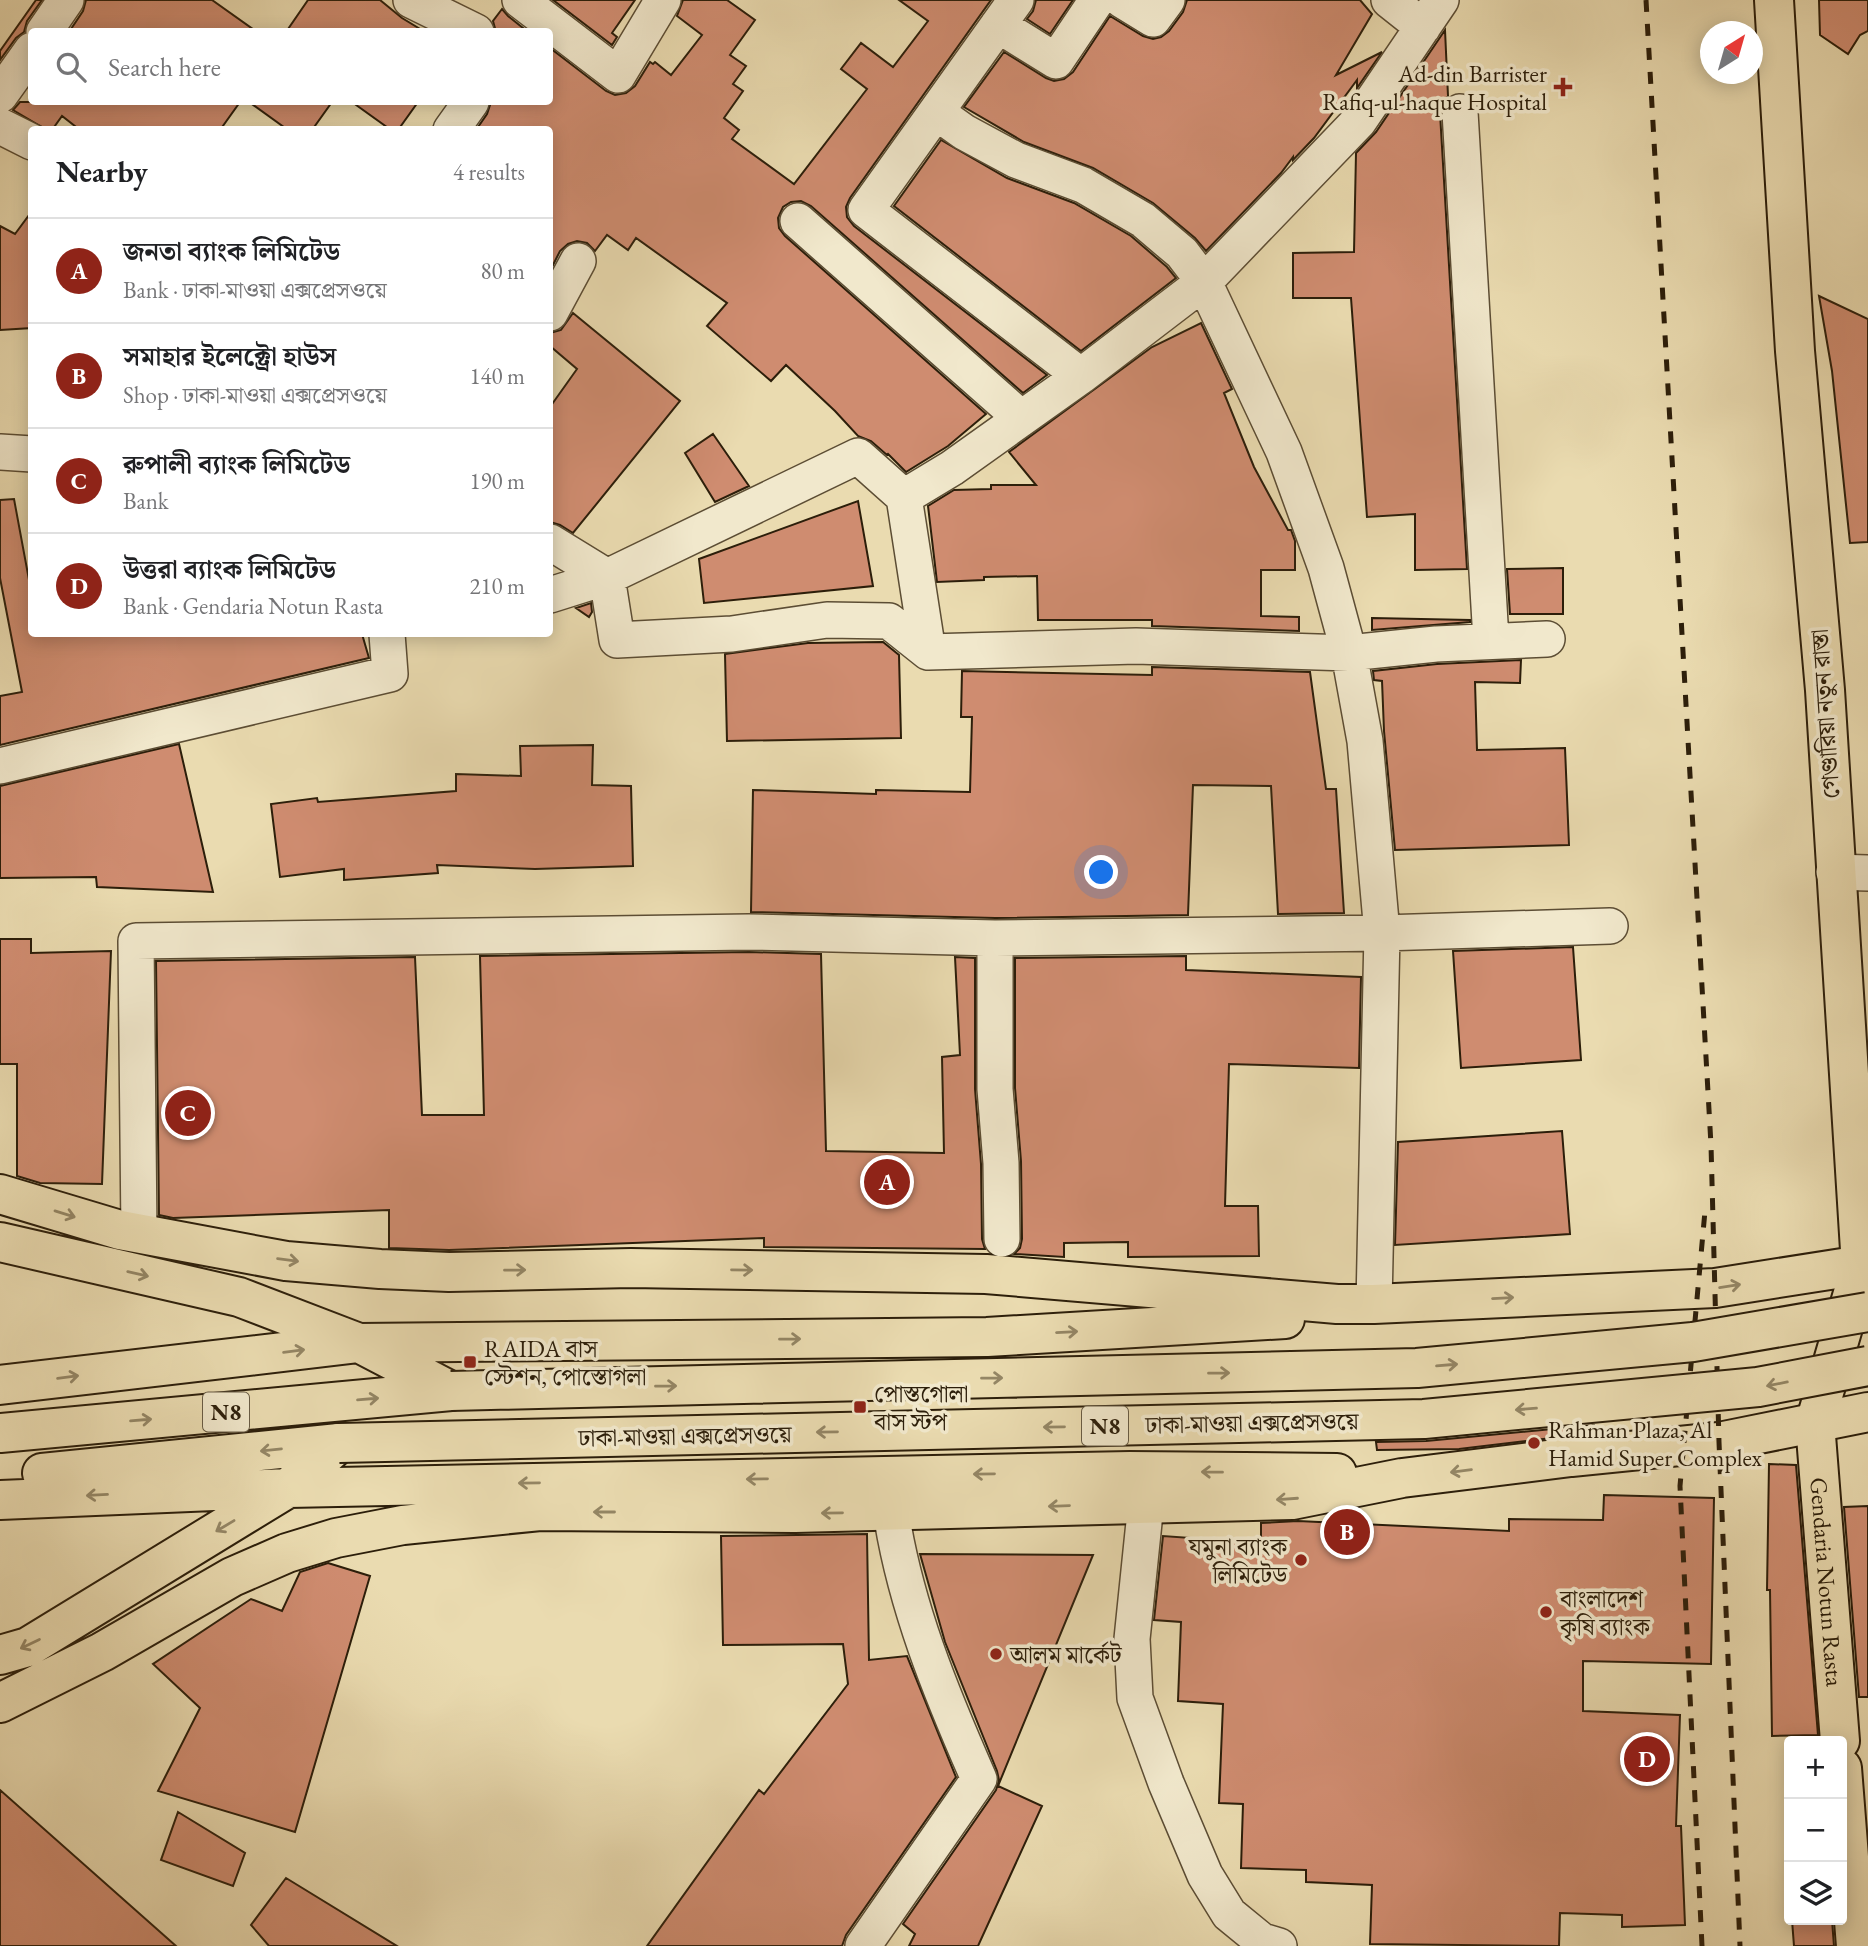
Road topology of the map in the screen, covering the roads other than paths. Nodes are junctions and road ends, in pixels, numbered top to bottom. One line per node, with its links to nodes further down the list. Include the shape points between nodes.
1 (69, 0): 2 (street, via 76,4); 13 (street)
2 (79, 0)
3 (411, 0): 14 (street)
4 (663, 0): 16 (street, via 618,75)
5 (1097, 0): 10 (street, via 1056,61)
6 (1122, 0): 7 (street, via 1153,19)
7 (1167, 0)
8 (1389, 0): 11 (street)
9 (1774, 0): 43 (main road, গেণ্ডারিয়া নতুন রাস্তা, via 1795,351 1825,690)
10 (1007, 13): 20 (street)
11 (1432, 14): 27 (street, via 1359,121)
12 (526, 15): 15 (street)
13 (47, 28)
14 (468, 28)
15 (546, 28)
16 (553, 33)
17 (28, 56): 18 (street)
18 (0, 95)
19 (469, 105): 23 (street)
20 (936, 112): 27 (street, via 1016,160 1083,185 1143,220 1182,253); 29 (street, via 866,210)
21 (1460, 112): 39 (street)
22 (0, 126): 24 (street)
23 (454, 126)
24 (28, 140)
25 (798, 221): 30 (street)
26 (578, 261): 28 (street)
27 (1204, 282): 29 (street); 41 (street, via 1284,452 1326,568)
28 (553, 307)
29 (1081, 376): 30 (street)
30 (1021, 418): 33 (street)
31 (0, 452): 32 (street)
32 (28, 454)
33 (904, 497): 35 (street, via 858,456); 40 (street)
34 (553, 544): 35 (street)
35 (607, 577): 36 (street); 40 (street, via 617,640 732,634 827,620 889,621)
36 (553, 594)
37 (387, 637): 42 (street, via 390,674)
38 (1547, 639): 39 (street)
39 (1491, 640): 41 (street)
40 (928, 652): 41 (street, via 1136,646)
41 (1349, 653): 45 (street, via 1365,741)
42 (0, 766)
43 (1851, 873): 51 (main road, গেণ্ডারিয়া নতুন রাস্তা)
44 (1610, 926): 45 (street)
45 (1382, 933): 46 (street); 52 (street)
46 (995, 938): 48 (street, via 750,932 136,940); 49 (street, via 995,1089)
47 (0, 1194): 48 (main road, one-way to 48)
48 (139, 1233): 52 (main road, one-way to 52, via 286,1261 380,1269 986,1274)
49 (1002, 1239)
50 (0, 1242): 54 (main road, one-way to 54, via 239,1297)
51 (1866, 1267): 52 (main road, one-way to 51, via 1716,1288); 59 (main road, গেণ্ডারিয়া নতুন রাস্তা)
52 (1355, 1304): 54 (main road, one-way to 52, via 987,1337 1290,1319)
53 (1868, 1312): 57 (main road, ঢাকা-মাওয়া এক্সপ্রেসওয়ে / N8, one-way to 53, bridge, via 1417,1368 1693,1342)
54 (359, 1343): 56 (main road, one-way to 54); 57 (main road)
55 (1868, 1366): 61 (main road, ঢাকা-মাওয়া এক্সপ্রেসওয়ে / N8, one-way to 61, bridge, via 1758,1387 1424,1419)
56 (0, 1385)
57 (451, 1391): 60 (main road, N8, one-way to 57)
58 (1868, 1412): 59 (main road)
59 (1815, 1423): 63 (main road, one-way to 63, via 1719,1443); 70 (main road, Gendaria Notun Rasta)
60 (0, 1433)
61 (339, 1443): 62 (main road, N8, one-way to 62); 64 (main road)
62 (0, 1478)
63 (1402, 1478): 64 (main road, one-way to 64, via 1365,1473 1130,1471); 66 (main road, one-way to 66, via 1292,1500)
64 (288, 1488): 65 (main road, one-way to 65); 68 (main road, one-way to 68, via 28,1647)
65 (0, 1500)
66 (1146, 1503): 67 (main road, one-way to 67); 73 (street, via 1132,1639 1135,1698 1205,1875 1229,1914 1262,1941)
67 (891, 1512): 69 (main road, one-way to 69, via 540,1511 403,1525 336,1538 232,1577 102,1652); 72 (street, via 898,1558 935,1677 979,1779)
68 (0, 1655)
69 (0, 1703)
70 (1840, 1736)
71 (1844, 1799): 74 (main road)
72 (863, 1946)
73 (1279, 1946)
74 (1856, 1946)

